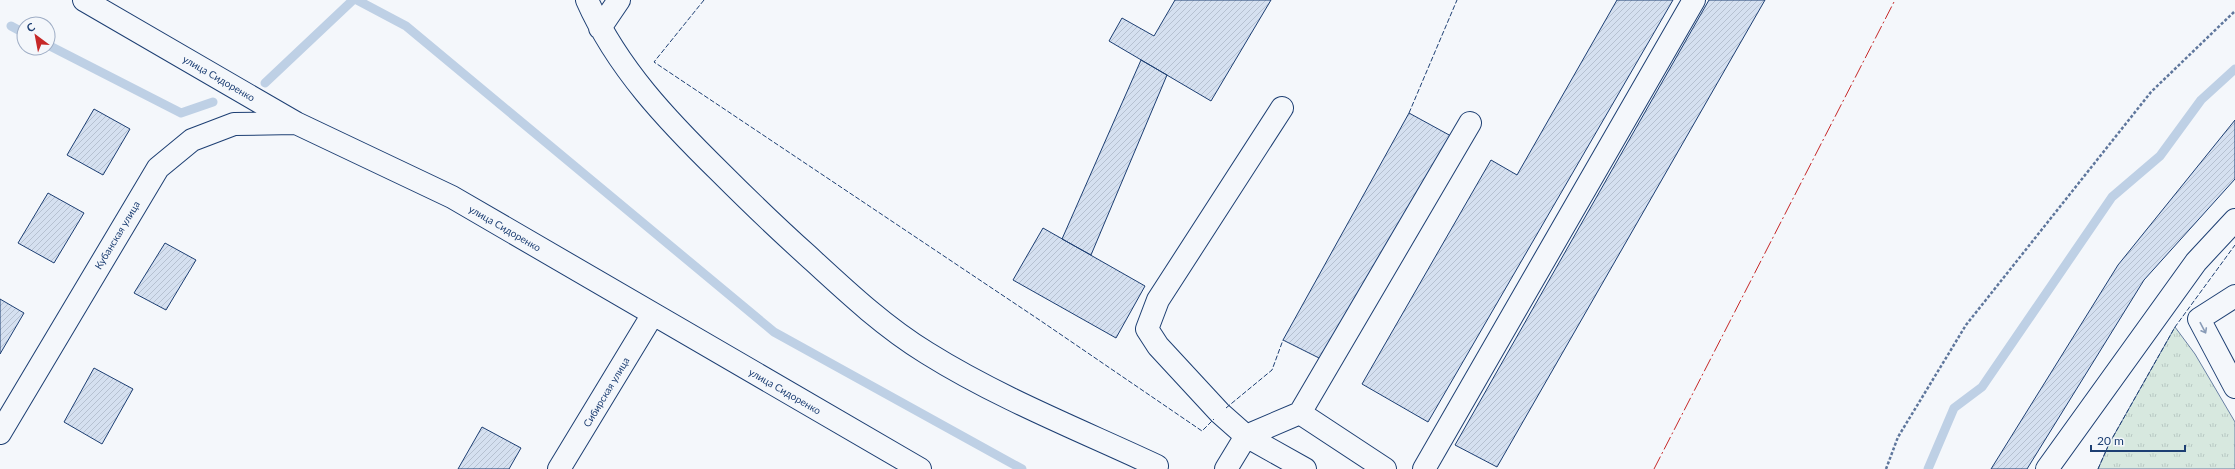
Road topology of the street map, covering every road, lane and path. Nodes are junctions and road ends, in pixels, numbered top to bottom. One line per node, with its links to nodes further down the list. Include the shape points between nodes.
1 (84, 0): 8 (street, улица Сидоренко)
2 (587, 0): 6 (street)
3 (619, 0): 6 (street)
4 (1694, 0): 23 (street)
5 (2235, 11): 24 (path, via 2151,92 1966,325 1898,437)
6 (600, 28): 17 (street, via 624,67 682,135 774,225 878,320 926,353 991,389)
7 (1282, 108): 16 (street, via 1158,300 1147,329 1158,346 1220,413)
8 (296, 123): 12 (street, улица Сидоренко, via 452,197); 15 (street, Кубанская улица, via 234,124 192,140 158,168)
9 (1470, 123): 14 (street)
10 (2235, 220): 25 (street, via 2196,262)
11 (2235, 296): 13 (street, one-way to 13, via 2199,319)
12 (653, 314): 18 (street, Сибирская улица); 19 (street, улица Сидоренко)
13 (2235, 387)
14 (1300, 413): 16 (street); 22 (street)
15 (0, 433)
16 (1246, 436): 20 (street); 21 (street)
17 (1159, 468)
18 (559, 469)
19 (920, 469)
20 (1226, 469)
21 (1305, 469)
22 (1385, 469)
23 (1424, 469)
24 (1886, 469)
25 (2047, 469)

